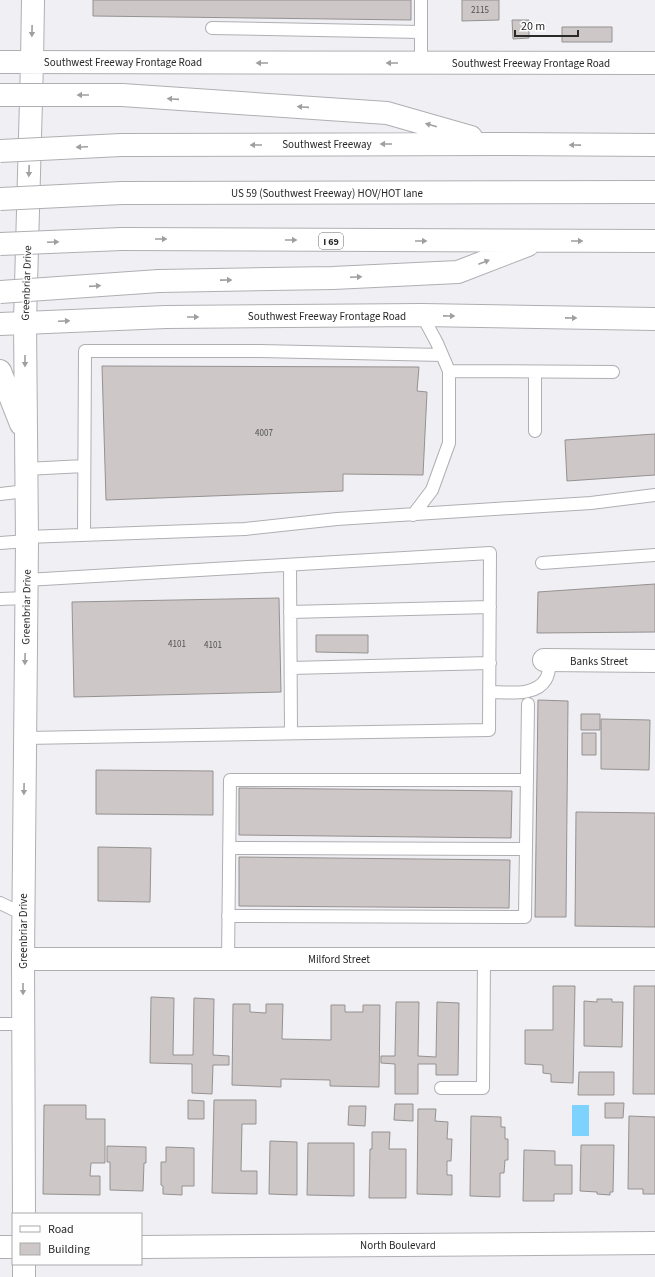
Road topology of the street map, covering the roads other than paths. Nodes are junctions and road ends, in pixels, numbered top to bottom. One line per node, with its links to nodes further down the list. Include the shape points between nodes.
1 (33, 0): 6 (main road, Greenbriar Drive, one-way to 6)
2 (421, 0): 4 (lane)
3 (212, 28): 4 (lane)
4 (421, 32): 7 (lane)
5 (0, 62): 6 (main road, Southwest Freeway Frontage Road)
6 (32, 62): 7 (main road, Southwest Freeway Frontage Road, one-way to 6); 21 (main road, Greenbriar Drive, one-way to 21)
7 (421, 63): 8 (main road, Southwest Freeway Frontage Road)
8 (655, 63)
9 (0, 95): 10 (main road, one-way to 9, bridge, via 387,112 122,95)
10 (495, 144): 11 (main road, Southwest Freeway, one-way to 10); 12 (main road, Southwest Freeway, one-way to 12, bridge, via 121,145)
11 (655, 145)
12 (0, 151)
13 (655, 192): 14 (main road, US 59 (Southwest Freeway) HOV/HOT lane, bridge, via 122,193)
14 (0, 199)
15 (540, 240): 16 (main road, I 69, one-way to 16); 17 (main road, I 69, one-way to 15, bridge, via 122,239); 18 (main road, one-way to 15, bridge, via 159,281 333,278 458,272)
16 (655, 241)
17 (0, 244)
18 (0, 292)
19 (422, 315): 20 (main road, Southwest Freeway Frontage Road, one-way to 20); 21 (main road, Southwest Freeway Frontage Road, one-way to 19, via 166,317); 23 (lane)
20 (655, 319)
21 (25, 322): 22 (main road, Southwest Freeway Frontage Road); 29 (main road, Greenbriar Drive, one-way to 29)
22 (0, 324)
23 (442, 355): 24 (lane); 30 (lane, via 85,351)
24 (449, 371): 26 (lane); 35 (lane, via 449,443 432,490)
25 (0, 372): 29 (main road)
26 (535, 372): 27 (lane); 28 (lane)
27 (613, 372)
28 (535, 431)
29 (26, 436): 31 (main road, Greenbriar Drive)
30 (84, 466): 31 (lane); 36 (lane)
31 (26, 469): 32 (main road, Greenbriar Drive)
32 (26, 491): 33 (lane); 37 (main road, Greenbriar Drive)
33 (0, 494)
34 (655, 495): 35 (lane, via 591,503)
35 (413, 515): 36 (lane, via 245,528)
36 (84, 534): 37 (lane)
37 (26, 539): 38 (lane); 42 (main road, Greenbriar Drive)
38 (0, 543)
39 (655, 555): 40 (lane)
40 (542, 563)
41 (290, 565): 42 (lane); 44 (lane, via 490,553); 45 (lane)
42 (26, 589): 43 (lane); 53 (main road, Greenbriar Drive, one-way to 53)
43 (0, 599)
44 (490, 607): 45 (lane); 48 (lane)
45 (290, 612): 49 (lane)
46 (547, 661): 47 (main road, Banks Street); 50 (lane, via 546,679 540,686 529,691)
47 (655, 661)
48 (490, 663): 49 (lane); 50 (lane)
49 (290, 668): 52 (lane)
50 (489, 692): 52 (lane, via 489,730)
51 (528, 704): 54 (lane)
52 (291, 733): 53 (lane)
53 (25, 738): 58 (main road, Greenbriar Drive, one-way to 58)
54 (527, 780): 55 (lane, via 230,780); 56 (lane)
55 (229, 848): 56 (lane); 59 (lane)
56 (526, 849): 59 (lane, via 525,917)
57 (0, 903): 58 (lane)
58 (23, 914): 60 (main road, Greenbriar Drive)
59 (228, 916): 61 (lane)
60 (23, 959): 61 (main road, Milford Street); 65 (main road, Greenbriar Drive, one-way to 65)
61 (228, 959): 63 (main road, Milford Street)
62 (655, 959): 63 (main road, Milford Street)
63 (484, 960): 66 (lane, via 483,1088)
64 (0, 1024): 65 (lane)
65 (23, 1024): 67 (main road, Greenbriar Drive)
66 (441, 1088)
67 (24, 1213)
68 (655, 1243): 71 (main road, North Boulevard)
69 (0, 1247): 70 (main road)
70 (12, 1247)
71 (142, 1247)
72 (24, 1265): 73 (main road)
73 (24, 1277)

